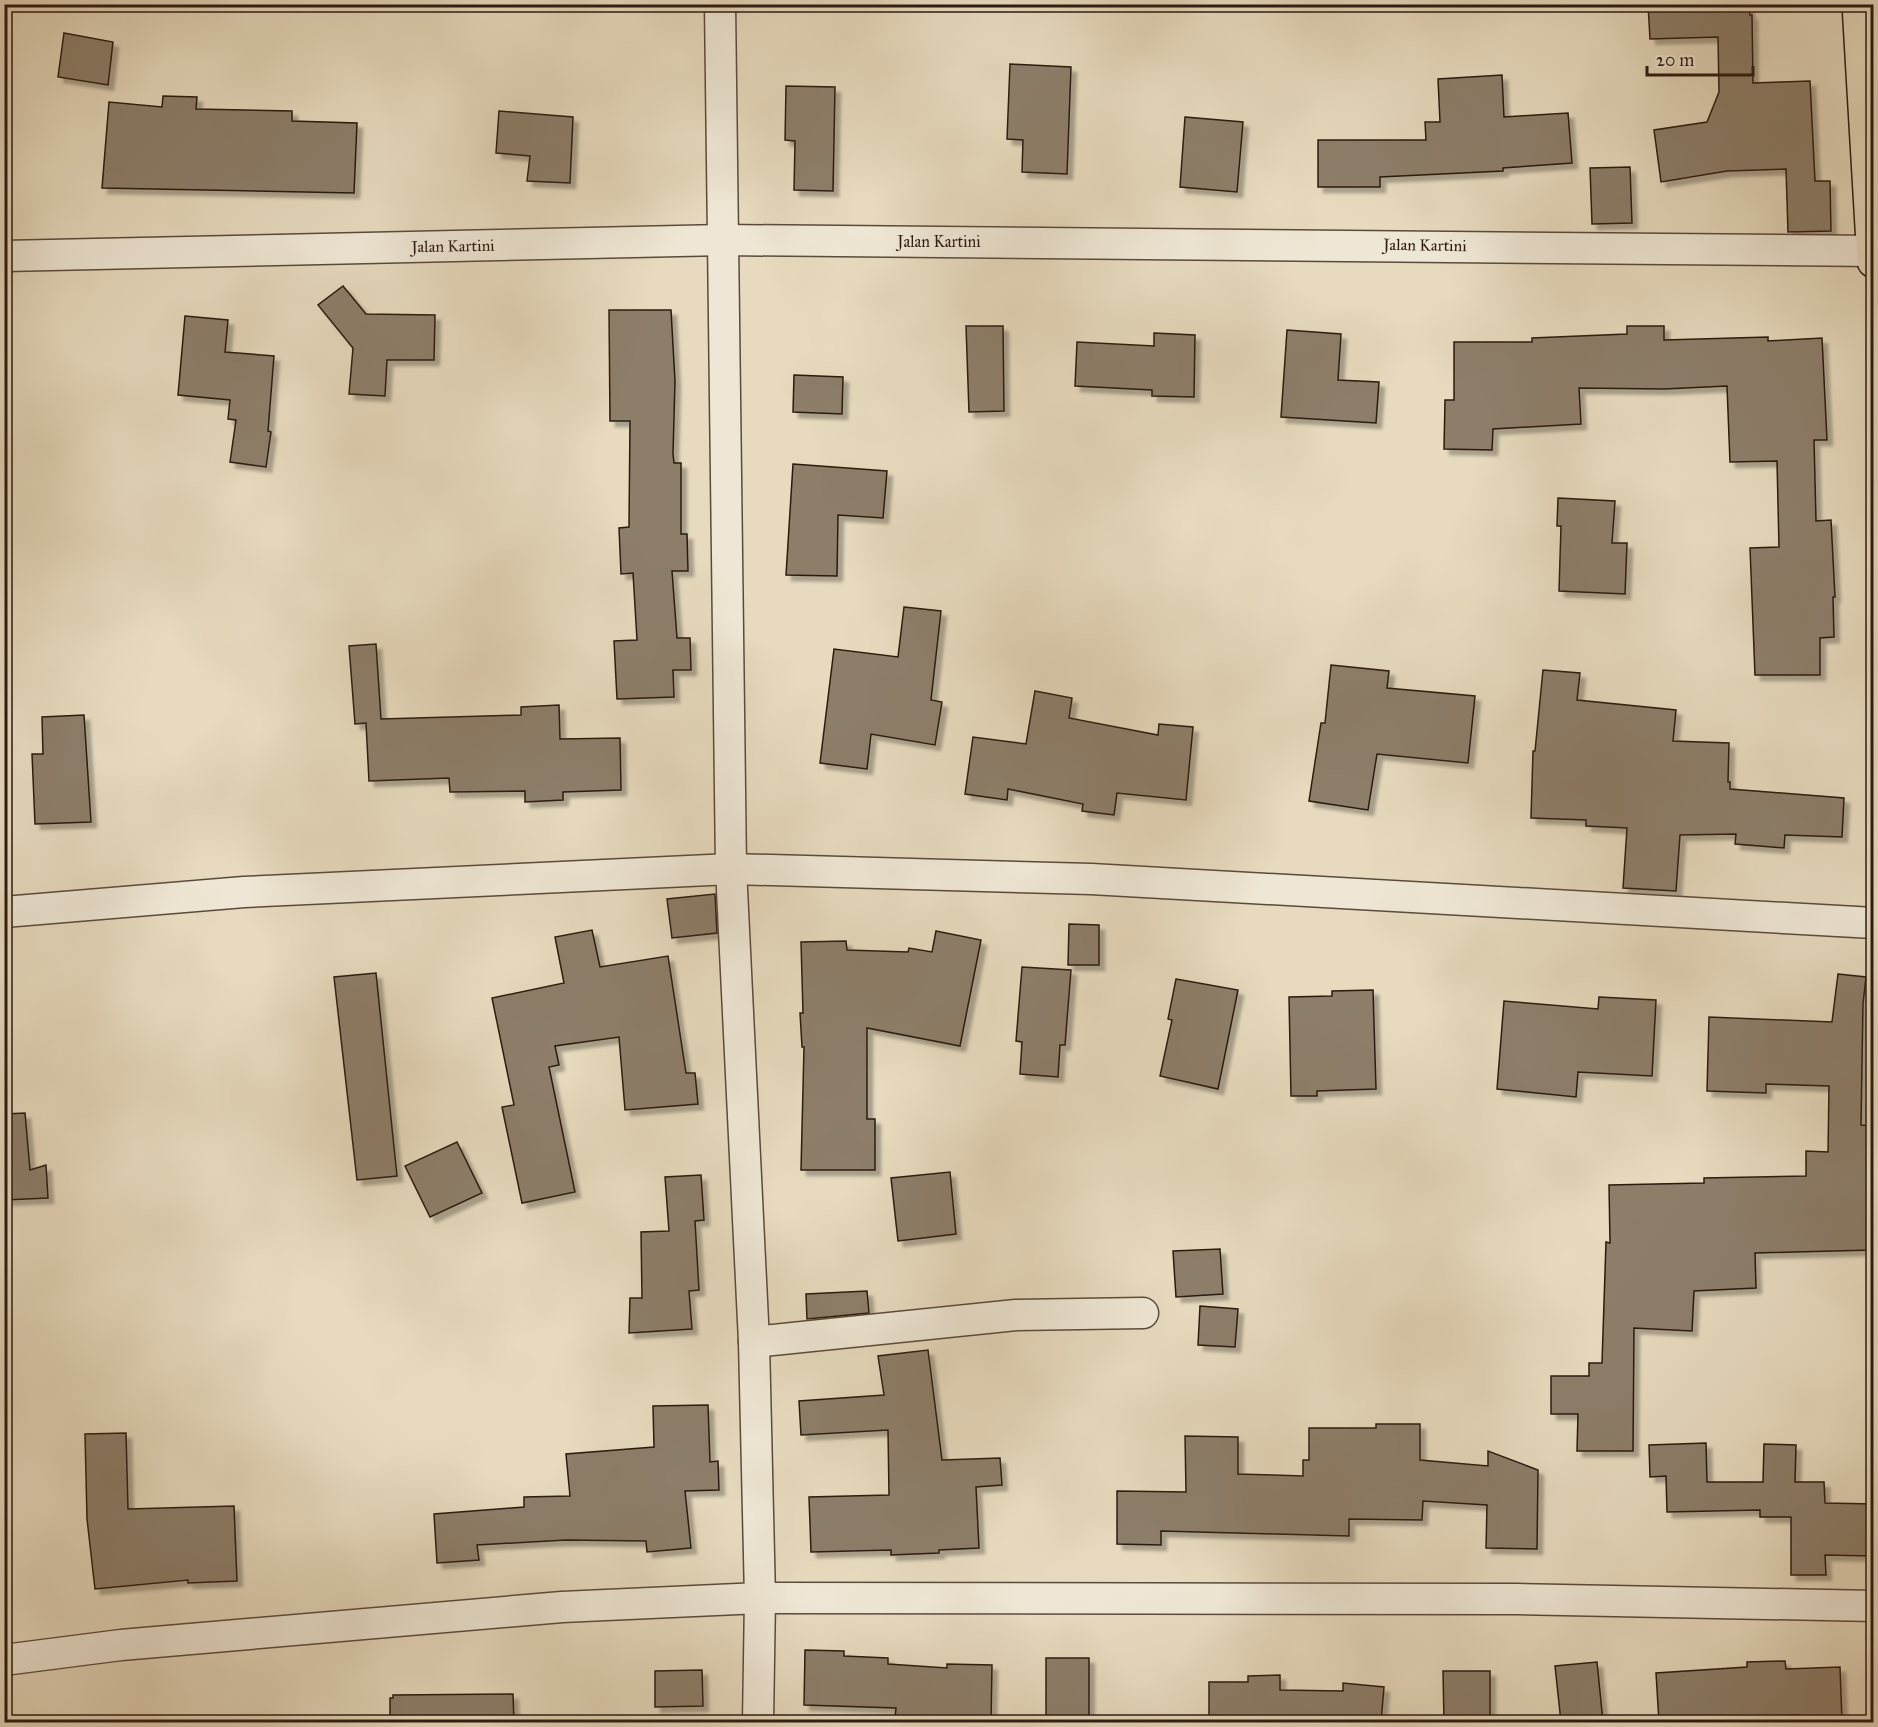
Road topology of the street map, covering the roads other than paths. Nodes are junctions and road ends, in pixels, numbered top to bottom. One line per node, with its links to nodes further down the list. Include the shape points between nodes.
1 (720, 4): 3 (street)
2 (1858, 4): 4 (main road)
3 (724, 240): 4 (street, Jalan Kartini); 5 (street, Jalan Kartini); 7 (street)
4 (1873, 250): 6 (main road)
5 (4, 256)
6 (1874, 261)
7 (731, 869): 8 (street, via 244,892); 9 (street, via 1091,879); 11 (street)
8 (4, 912)
9 (1874, 923)
10 (1143, 1313): 11 (street, via 1016,1316)
11 (754, 1342): 12 (street)
12 (760, 1598): 13 (street, via 1517,1599); 14 (street, via 562,1607 121,1645); 15 (street)
13 (1874, 1606)
14 (4, 1660)
15 (758, 1722)

